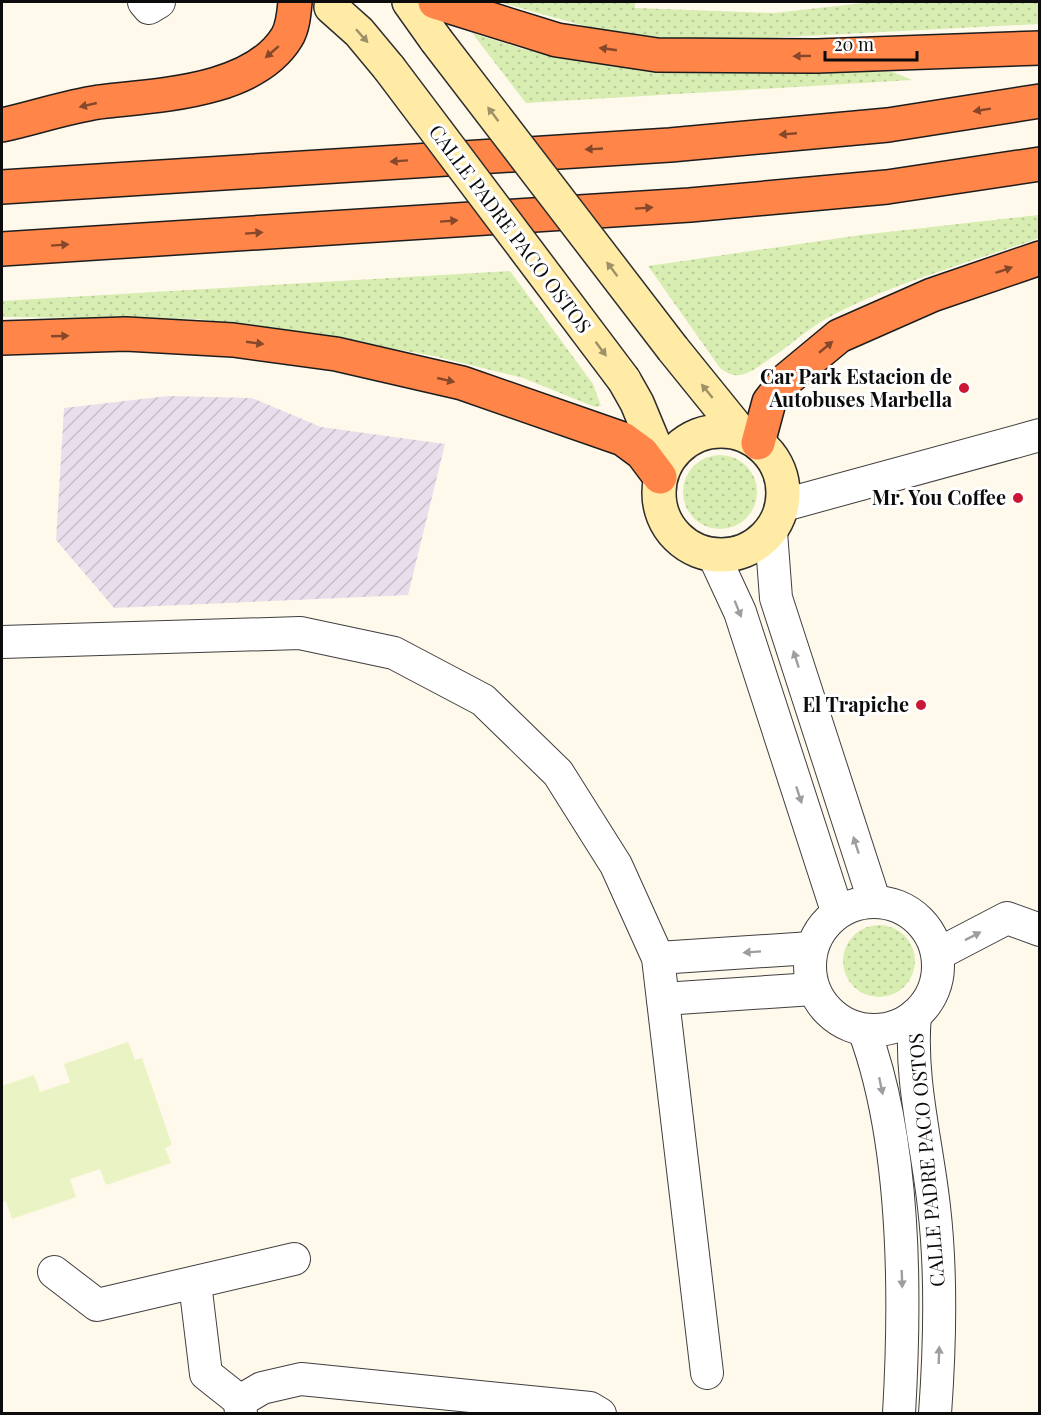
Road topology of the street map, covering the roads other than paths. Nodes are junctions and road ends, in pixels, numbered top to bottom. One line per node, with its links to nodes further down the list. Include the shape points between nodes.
1 (144, 2): 2 (street, via 149,8)
2 (159, 2)
3 (295, 2): 9 (highway, one-way to 9, via 288,36 277,49 239,75 184,93 97,103)
4 (409, 2): 16 (main road, one-way to 4, bridge, via 673,349)
5 (435, 2): 7 (highway, one-way to 5, via 817,56 657,55 556,40)
6 (330, 3): 17 (main road, CALLE PADRE PACO OSTOS, one-way to 17, bridge, via 389,68 624,380 637,403)
7 (1040, 48)
8 (1040, 101): 11 (highway, one-way to 11, via 888,125 669,144)
9 (2, 125)
10 (1040, 164): 12 (highway, one-way to 10, via 690,205 887,187)
11 (2, 187)
12 (2, 249)
13 (1040, 258): 16 (highway, one-way to 13, via 786,380 839,336 932,295)
14 (2, 338): 17 (highway, one-way to 17, via 126,334 233,340 336,354 462,383 623,439)
15 (1040, 435): 18 (street)
16 (750, 438): 17 (main road, via 721,431 701,434 683,443 669,457); 18 (main road, via 773,457 782,475)
17 (662, 472): 19 (main road, via 658,498 664,519 676,537 693,550)
18 (778, 518): 19 (main road, via 755,546 735,555); 21 (street, one-way to 18, via 776,598)
19 (714, 556): 22 (street, one-way to 22, via 740,612)
20 (2, 642): 26 (street, via 300,633 394,653 483,700 558,773 616,865)
21 (874, 900): 22 (street); 25 (street, via 900,906 922,921)
22 (837, 911): 24 (street, via 820,928)
23 (1040, 930): 25 (street, one-way to 23, via 1008,918)
24 (811, 948): 26 (street, one-way to 26); 27 (street)
25 (938, 954): 29 (street, via 938,976 930,998)
26 (658, 957): 28 (street)
27 (813, 989): 28 (street); 30 (street, via 833,1016)
28 (663, 999): 34 (street)
29 (915, 1015): 30 (street, via 892,1028); 38 (street, CALLE PADRE PACO OSTOS, one-way to 29, via 938,1266 913,1043)
30 (864, 1030): 37 (street, CALLE PADRE PACO OSTOS, one-way to 37, via 876,1063 896,1183 903,1300)
31 (294, 1259): 33 (street)
32 (54, 1272): 33 (street, via 97,1305)
33 (195, 1283): 35 (street, via 206,1374)
34 (707, 1373)
35 (241, 1407): 36 (street, via 262,1388 301,1379 591,1408)
36 (600, 1413)
37 (899, 1413)
38 (935, 1413)

